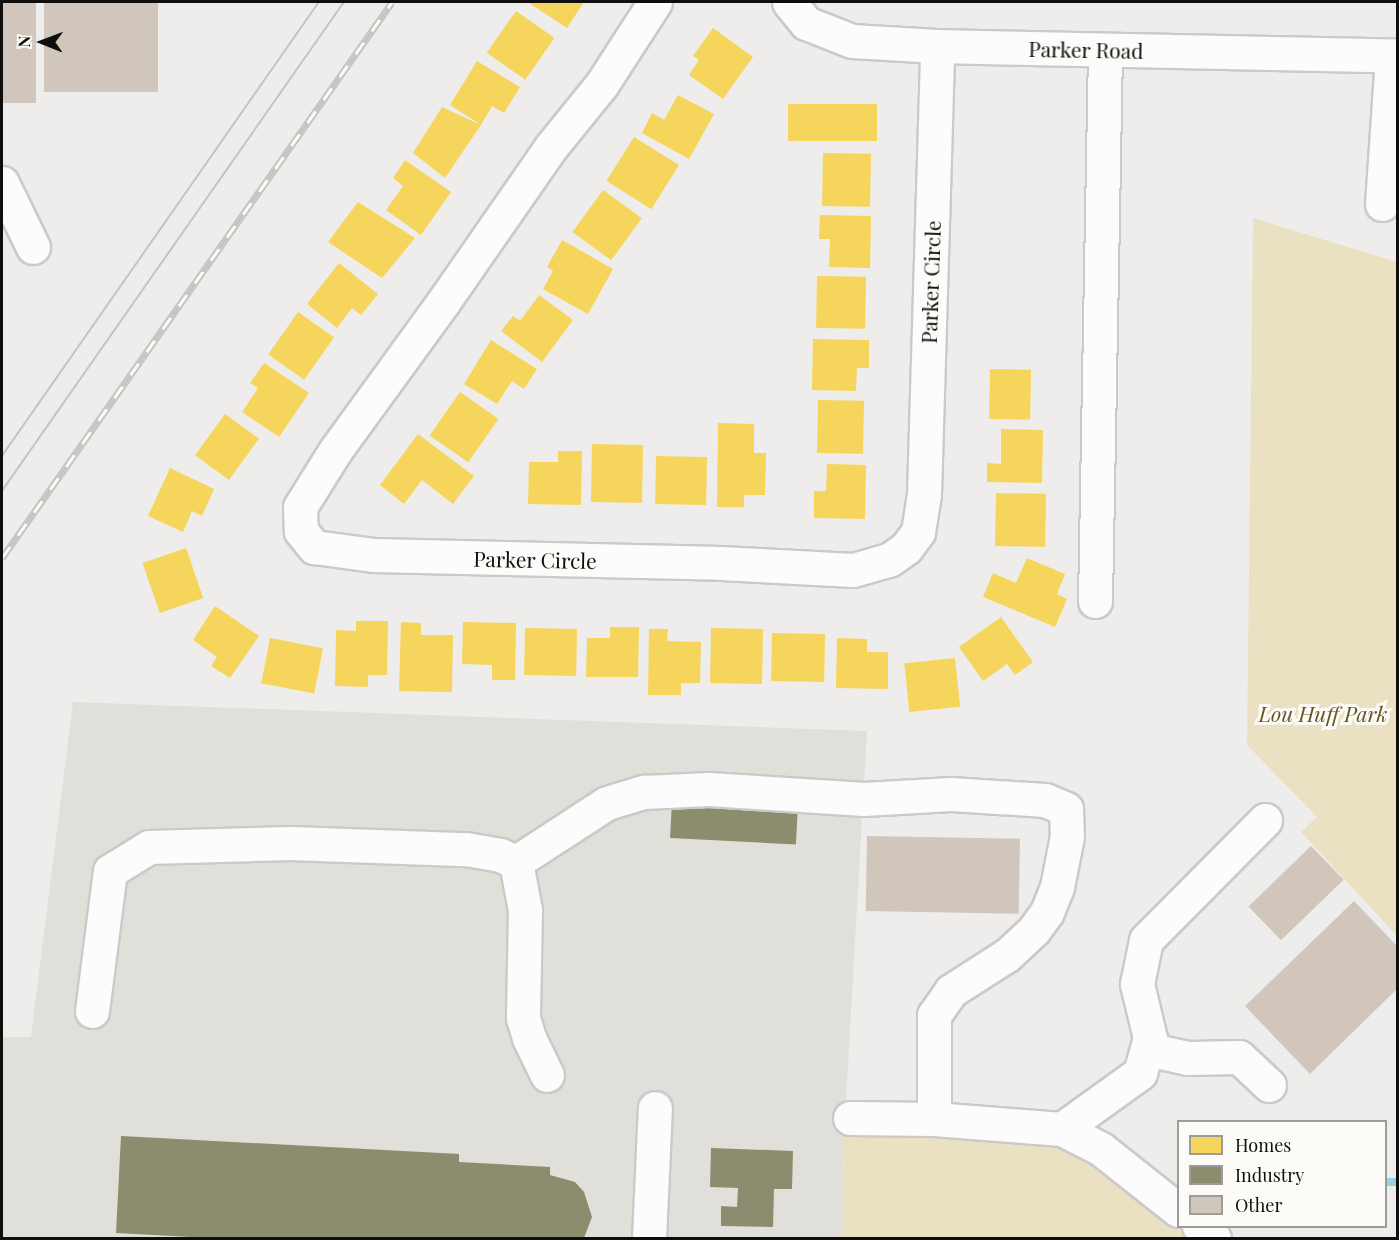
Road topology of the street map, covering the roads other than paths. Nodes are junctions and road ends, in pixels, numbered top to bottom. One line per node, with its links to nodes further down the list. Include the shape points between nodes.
1 (656, 2): 3 (street, Parker Circle, via 602,84 551,147 335,450 300,507 301,531 314,547 374,555 853,570 889,560 906,548 918,532 924,494)
2 (789, 2): 3 (street, Parker Road, via 806,23 852,41)
3 (937, 46): 4 (street, Parker Road)
4 (1105, 50): 5 (street, Parker Road); 9 (street)
5 (1395, 56): 7 (street)
6 (2, 183): 8 (street)
7 (1382, 204)
8 (33, 248)
9 (1095, 601)
10 (1265, 820): 13 (street, via 1146,940 1137,984 1150,1038)
11 (516, 862): 12 (street, via 466,849 290,843 149,847 110,871); 14 (street, via 525,910 523,1018); 18 (street, via 607,802 644,792 709,789 864,799 951,795 1045,800 1066,809 1067,836 1057,887 1047,912 1007,955 951,991 934,1016)
12 (92, 1011)
13 (1147, 1049): 15 (street, via 1188,1058 1239,1057); 19 (street, via 1140,1073)
14 (546, 1075)
15 (1269, 1085)
16 (655, 1108): 22 (street)
17 (850, 1118): 18 (street)
18 (934, 1119): 19 (street)
19 (1062, 1129): 20 (street, via 1101,1149)
20 (1177, 1208)
21 (1200, 1228): 23 (street)
22 (649, 1239)
23 (1214, 1239)

